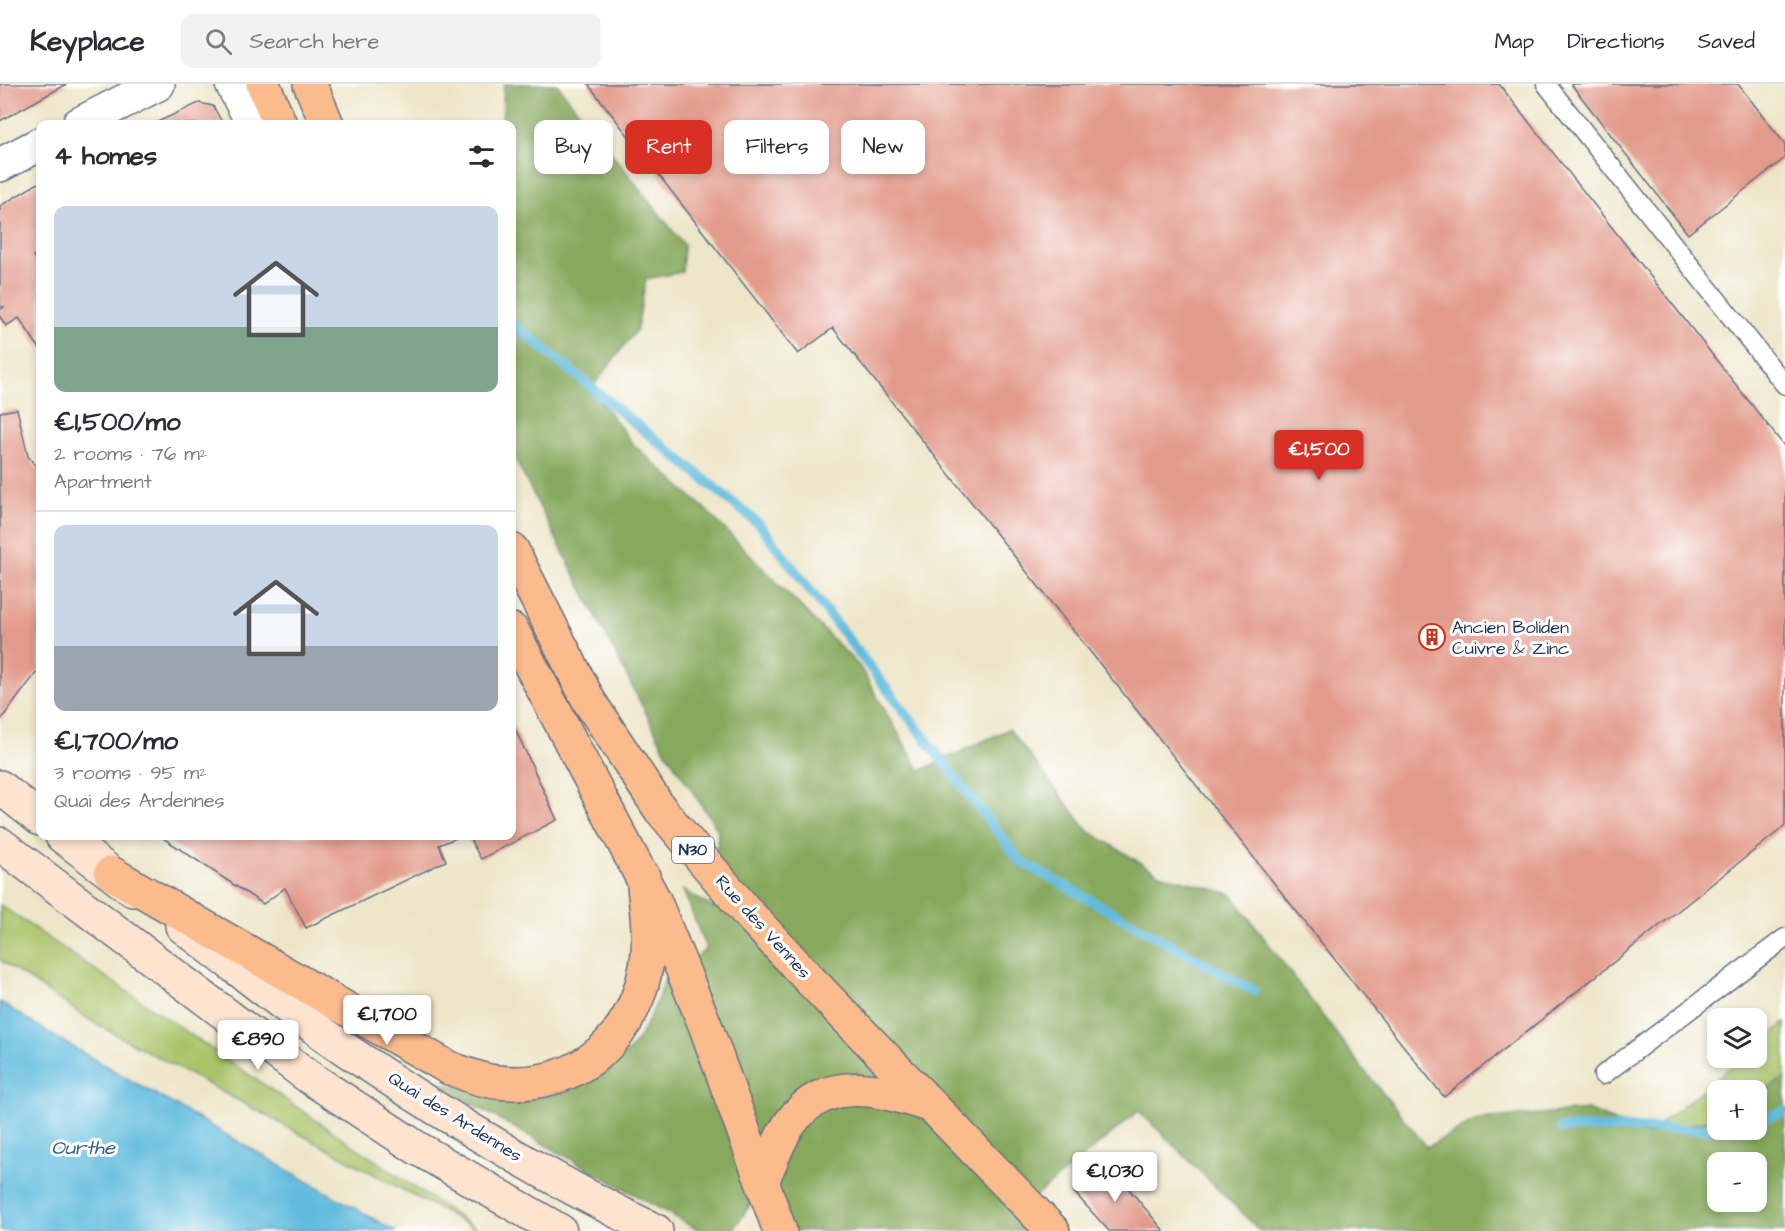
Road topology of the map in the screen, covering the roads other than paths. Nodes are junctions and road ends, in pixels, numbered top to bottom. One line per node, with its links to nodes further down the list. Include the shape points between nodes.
1 (158, 84): 6 (street)
2 (232, 84): 7 (street)
3 (263, 84): 8 (main road)
4 (310, 84): 9 (main road)
5 (1546, 84): 12 (lane)
6 (87, 120)
7 (251, 120)
8 (278, 120)
9 (325, 120)
10 (36, 146): 11 (street)
11 (0, 165)
12 (1785, 385)
13 (516, 558): 23 (main road, Rue des Vennes / N30, via 589,701 660,809 746,910)
14 (516, 638): 20 (main road)
15 (0, 787): 16 (main road)
16 (36, 816)
17 (67, 840): 19 (main road, Quai des Ardennes)
18 (0, 844): 25 (main road, via 309,1077 417,1148)
19 (111, 873): 20 (main road, via 449,1068 497,1082 564,1077 584,1066 622,1027 640,989 648,954); 26 (main road, Quai des Ardennes, via 341,1046 502,1148)
20 (643, 876): 24 (main road)
21 (1785, 938): 22 (lane)
22 (1603, 1075)
23 (933, 1107): 24 (main road, via 892,1093 860,1088 835,1091 813,1102 785,1132); 28 (main road, Rue des Vennes / N30)
24 (763, 1179): 27 (main road)
25 (560, 1231)
26 (656, 1231)
27 (780, 1231)
28 (1053, 1231)

